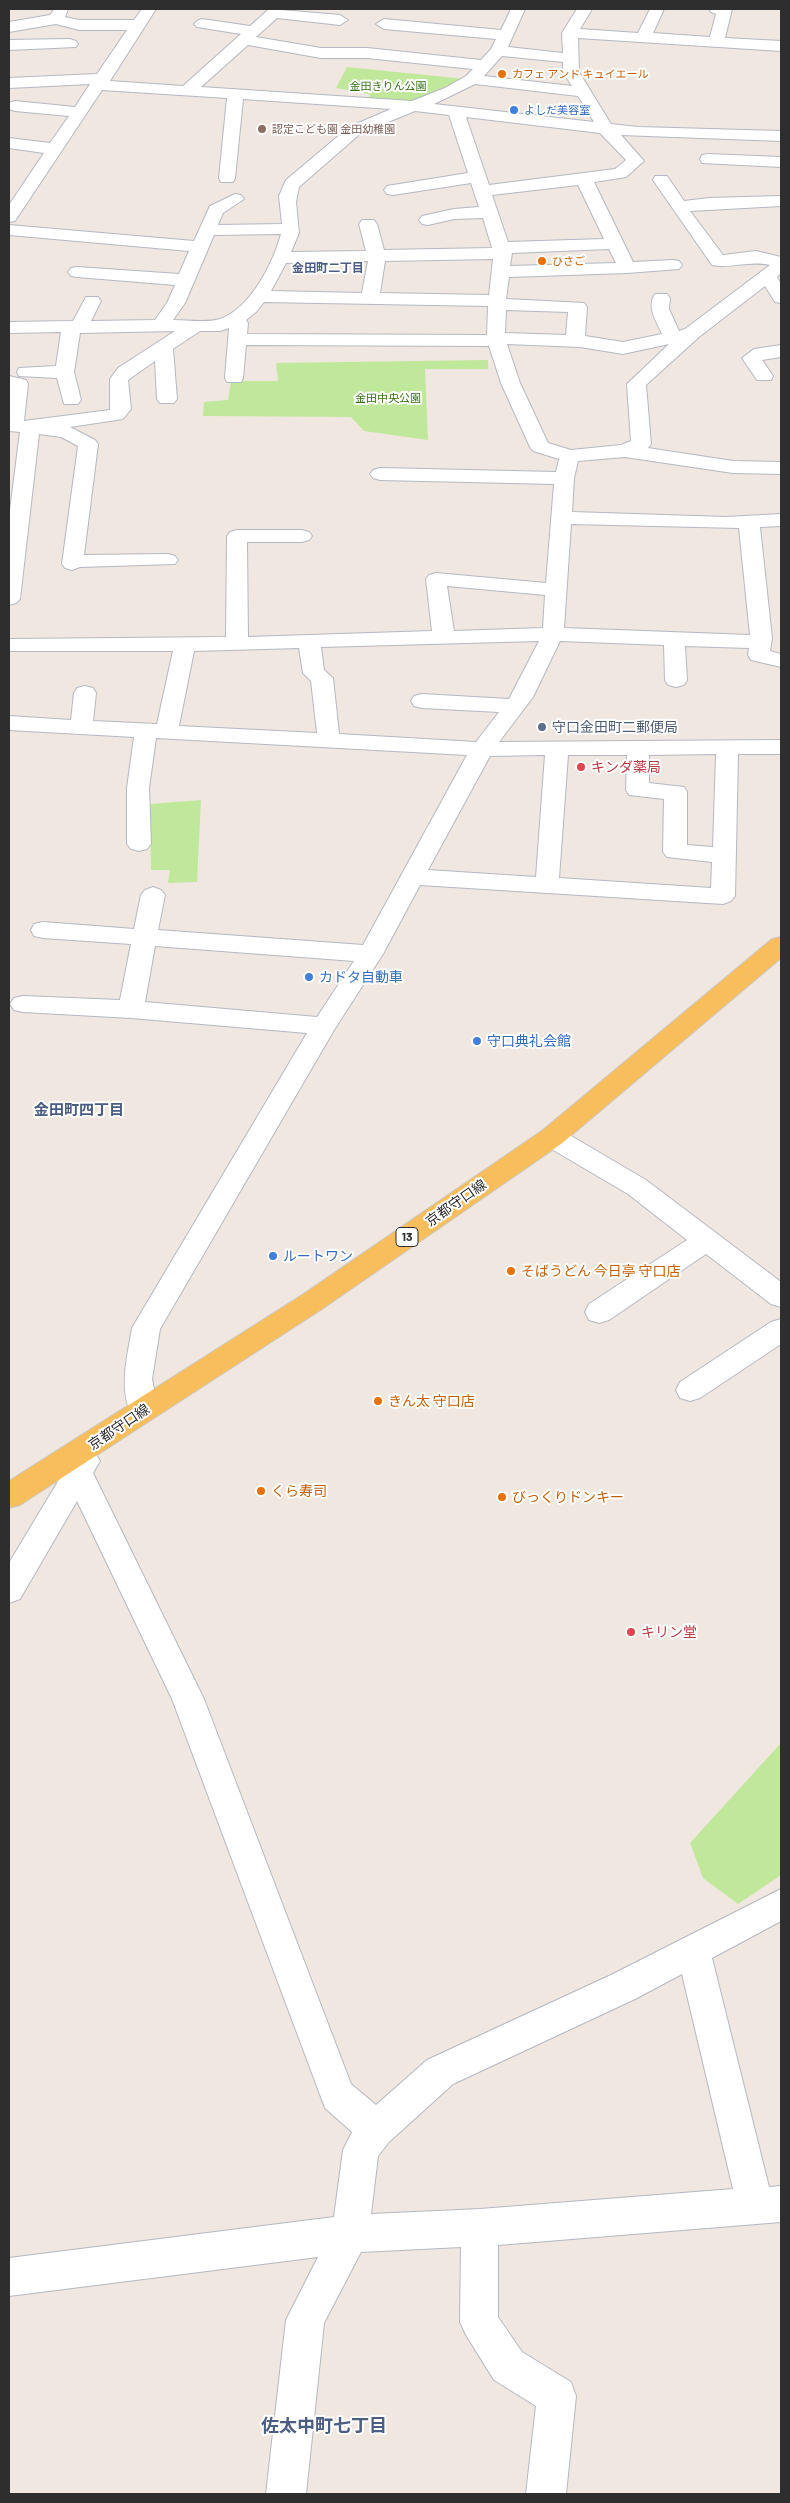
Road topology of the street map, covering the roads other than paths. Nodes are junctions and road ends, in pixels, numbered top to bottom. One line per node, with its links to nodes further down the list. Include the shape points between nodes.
1 (148, 9): 12 (street)
2 (394, 9): 11 (street)
3 (518, 9): 16 (street)
4 (584, 9): 14 (street)
5 (657, 9): 17 (street)
6 (716, 9): 18 (street, via 726,10)
7 (224, 10): 15 (street, via 207,25)
8 (276, 11): 10 (street); 15 (street)
9 (58, 14): 12 (street, via 79,25); 13 (street)
10 (340, 20)
11 (384, 24): 16 (street); 23 (street)
12 (138, 25): 27 (street)
13 (9, 27)
14 (570, 33): 17 (street); 24 (street)
15 (248, 35): 23 (street, via 321,53); 29 (street)
16 (506, 35): 22 (street)
17 (644, 37): 18 (street)
18 (716, 42): 21 (street)
19 (70, 44): 20 (street)
20 (9, 45)
21 (781, 46)
22 (498, 51): 24 (street); 25 (street)
23 (367, 53): 25 (street)
24 (570, 58): 30 (street, via 571,72)
25 (486, 65): 26 (street)
26 (472, 79): 30 (street); 33 (street)
27 (101, 82): 28 (street); 29 (street); 35 (street)
28 (9, 83)
29 (186, 92): 31 (street)
30 (583, 92): 36 (street)
31 (235, 96): 33 (street); 42 (street)
32 (15, 106): 35 (street)
33 (412, 106): 34 (street); 56 (street, via 355,130 292,184 287,196)
34 (456, 111): 36 (street); 46 (street)
35 (80, 112): 39 (street)
36 (606, 129): 37 (street); 43 (street, via 636,161 620,173)
37 (781, 136)
38 (9, 144): 39 (street)
39 (54, 149): 47 (street)
40 (708, 159): 41 (street)
41 (781, 162)
42 (227, 178)
43 (584, 180): 46 (street); 59 (street)
44 (661, 180): 51 (street)
45 (9, 184): 47 (street)
46 (480, 184): 48 (street); 52 (street)
47 (30, 185): 53 (street)
48 (393, 190)
49 (235, 198): 58 (street, via 216,210)
50 (781, 201): 51 (street)
51 (679, 207): 66 (street, via 718,260 756,256)
52 (490, 212): 54 (street, via 454,214); 61 (street)
53 (9, 217)
54 (428, 220)
55 (368, 224): 63 (street)
56 (290, 228): 58 (street); 62 (street)
57 (9, 230): 60 (street)
58 (208, 230): 60 (street)
59 (616, 244): 61 (street); 65 (street)
60 (199, 247): 69 (street)
61 (502, 251): 63 (street); 68 (street)
62 (279, 258): 63 (street); 70 (street)
63 (377, 258): 73 (street)
64 (673, 265): 65 (street)
65 (628, 268): 68 (street)
66 (776, 268): 72 (street); 81 (street)
67 (77, 272): 69 (street)
68 (500, 272): 75 (street)
69 (186, 280): 77 (street, via 176,303)
70 (259, 296): 73 (street); 76 (street, via 251,308)
71 (661, 298): 84 (street, via 660,309)
72 (781, 298)
73 (370, 299): 75 (street)
74 (92, 301): 79 (street)
75 (499, 303): 83 (street); 85 (street, via 578,307)
76 (240, 315): 78 (street, via 220,325); 82 (street)
77 (160, 326): 78 (street); 79 (street)
78 (195, 326): 86 (street)
79 (75, 328): 80 (street); 89 (street)
80 (11, 330)
81 (692, 333): 84 (street); 96 (street, via 636,384 641,444)
82 (236, 339): 83 (street); 91 (street)
83 (497, 339): 85 (street); 97 (street, via 509,378 540,446)
84 (673, 339): 85 (street, via 623,348)
85 (575, 341)
86 (164, 346): 93 (street); 95 (street, via 125,372 119,380 121,409 116,415)
87 (781, 351): 90 (street, via 761,353 751,358)
88 (26, 372): 89 (street)
89 (65, 372): 94 (street)
90 (764, 376)
91 (234, 378)
92 (9, 382): 95 (street, via 19,384)
93 (167, 399)
94 (71, 400)
95 (17, 426): 98 (street); 107 (street, via 66,432 88,444 72,562)
96 (625, 451): 97 (street); 99 (street, via 733,467)
97 (570, 456): 101 (street)
98 (17, 468): 106 (street)
99 (781, 468)
100 (380, 474): 101 (street)
101 (564, 478): 102 (street)
102 (560, 518): 104 (street); 108 (street)
103 (781, 520): 104 (street)
104 (749, 522): 111 (street)
105 (302, 536): 116 (street, via 237,536)
106 (13, 538): 109 (street)
107 (168, 560)
108 (555, 590): 112 (street); 113 (street, via 436,579)
109 (9, 599)
110 (781, 621): 111 (street)
111 (760, 629): 114 (street, via 750,642); 119 (street, via 759,655)
112 (553, 634): 113 (street); 114 (street); 123 (street)
113 (444, 638): 115 (street)
114 (674, 639): 120 (street)
115 (309, 642): 116 (street); 127 (street, via 314,673 322,678)
116 (237, 644): 118 (street)
117 (9, 645): 118 (street)
118 (185, 645): 126 (street)
119 (781, 660)
120 (676, 680)
121 (85, 693): 125 (street)
122 (422, 701): 123 (street)
123 (515, 706): 132 (street)
124 (9, 723): 125 (street)
125 (81, 727): 126 (street)
126 (156, 731): 127 (street); 133 (street, via 138,788)
127 (329, 740): 132 (street)
128 (781, 746): 129 (street)
129 (727, 747): 131 (street); 134 (street)
130 (557, 748): 131 (street); 132 (street); 136 (street)
131 (638, 748): 134 (street, via 637,790 676,792 675,852)
132 (482, 749): 135 (street)
133 (139, 844)
134 (724, 855): 136 (street, via 723,896)
135 (412, 877): 136 (street); 141 (street)
136 (547, 885)
137 (153, 895): 139 (street)
138 (43, 930): 139 (street)
139 (146, 938): 141 (street); 143 (street)
140 (781, 945): 145 (main road, 京都守口線 / 13)
141 (371, 954): 144 (street)
142 (23, 1004): 143 (street)
143 (131, 1009): 144 (street)
144 (324, 1026): 151 (street, via 146,1328 138,1378)
145 (552, 1137): 146 (street, via 637,1187); 151 (main road, 京都守口線 / 13, via 312,1302)
146 (707, 1240): 147 (street); 148 (street)
147 (781, 1297)
148 (599, 1312)
149 (781, 1330): 150 (street)
150 (690, 1390)
151 (143, 1410): 152 (main road, 京都守口線 / 13)
152 (96, 1442): 153 (street); 154 (main road, 京都守口線 / 13)
153 (78, 1472): 155 (street); 158 (street, via 188,1699 338,2096)
154 (9, 1496)
155 (9, 1590)
156 (781, 1904): 157 (street)
157 (693, 1950): 158 (street, via 623,1987 440,2072); 159 (street)
158 (376, 2129): 161 (street, via 361,2150)
159 (768, 2205): 160 (street)
160 (480, 2228): 161 (street); 164 (street, via 478,2322 508,2366 557,2396)
161 (350, 2234): 162 (street); 163 (street, via 306,2320)
162 (9, 2277)
163 (286, 2494)
164 (546, 2494)

